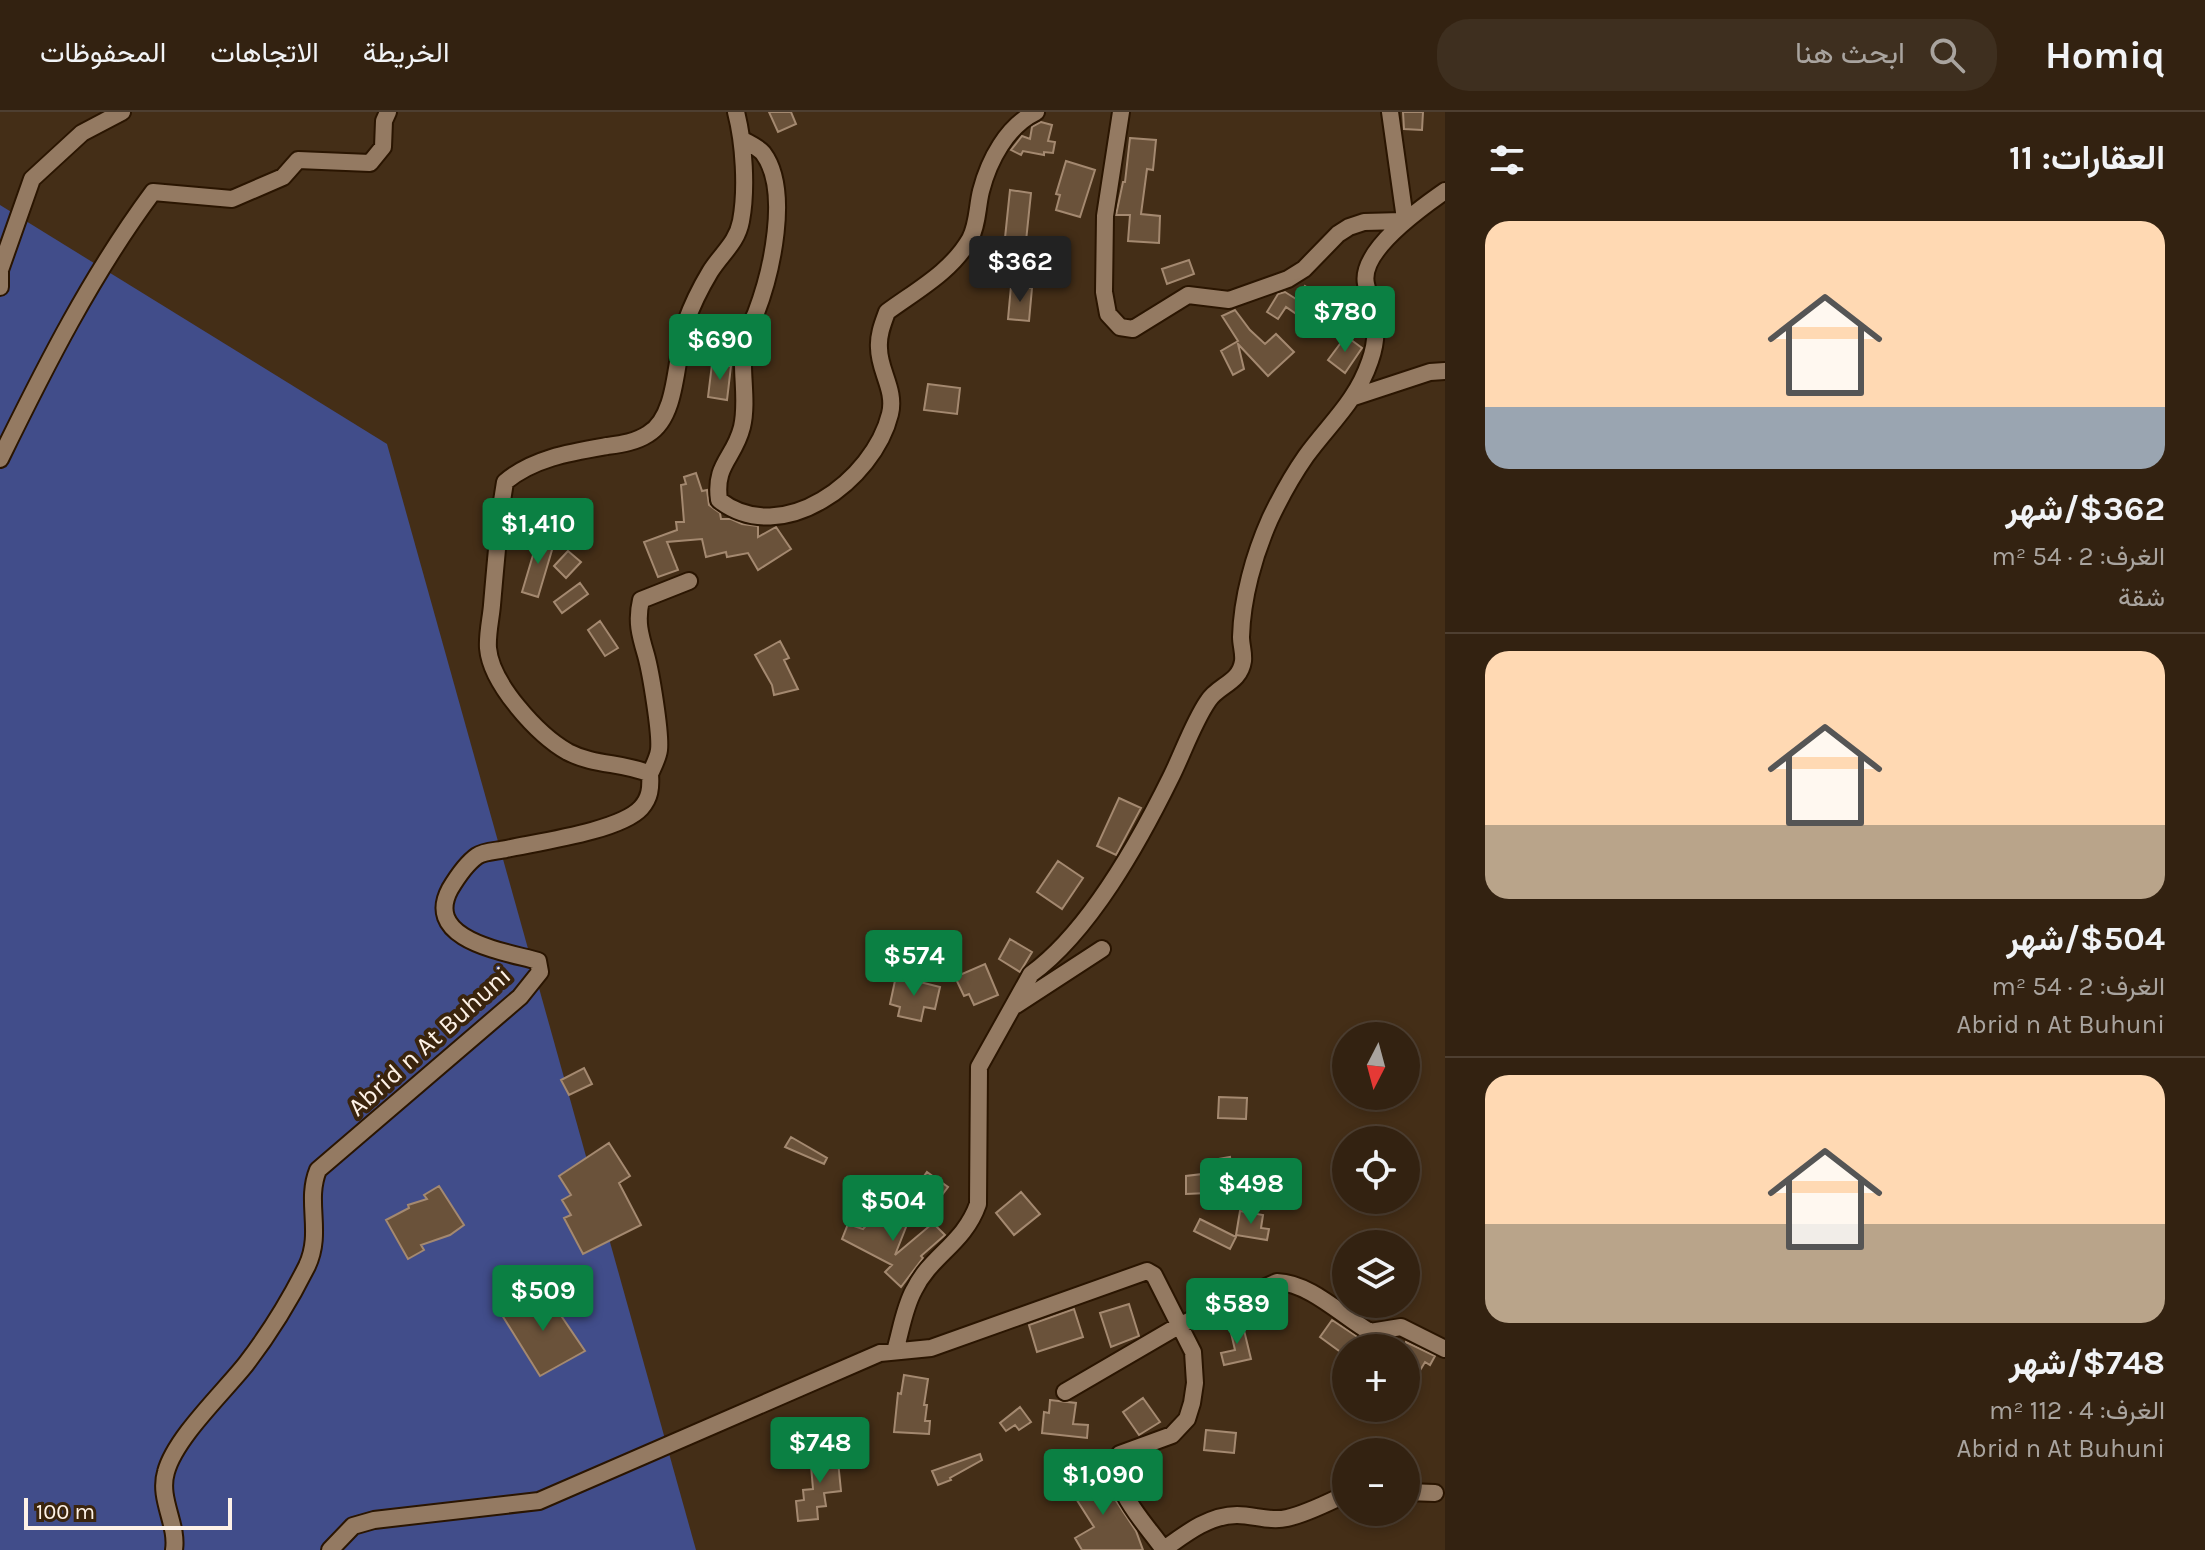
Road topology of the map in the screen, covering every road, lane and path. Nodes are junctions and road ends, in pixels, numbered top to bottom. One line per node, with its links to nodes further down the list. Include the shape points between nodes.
1 (122, 112): 10 (street, via 82,133 32,179 0,270)
2 (388, 112): 13 (street, via 383,147 370,163 298,160 283,177 232,199 153,192 54,349)
3 (736, 112): 7 (street)
4 (1036, 112): 7 (street, via 1014,127 989,168 975,227 954,262 887,312 879,349 891,410 871,454 816,503 776,517 733,511 719,500 717,485 742,427 745,336 775,232 774,175 763,153)
5 (1121, 112): 9 (street, via 1105,216 1104,292 1108,314 1120,327 1133,329 1188,295 1229,300 1274,286 1304,269 1349,227)
6 (1390, 112): 9 (street)
7 (743, 140): 15 (street, via 740,225 687,319 661,423 648,435 624,444 529,466 505,482 502,501 488,647 496,676 531,722 566,750)
8 (1445, 191): 9 (street)
9 (1404, 220): 12 (street, via 1367,270 1377,334)
10 (0, 287)
11 (1445, 371): 12 (street)
12 (1354, 397): 17 (street, via 1307,455 1269,521 1246,597 1238,675 1209,698 1151,817 1084,922 1031,974)
13 (0, 459)
14 (689, 581): 15 (street, via 641,600 638,612 659,749)
15 (650, 774): 25 (street, Abrid n At Buhuni, via 651,791 627,819 477,856 448,892 443,906 453,927 475,944 538,961 540,972 520,997 318,1170 312,1192 316,1233 308,1264 247,1363 171,1458 165,1500 176,1538)
16 (1102, 949): 17 (street)
17 (1011, 1009): 20 (street, via 979,1067 978,1204 971,1224 914,1289)
18 (1180, 1325): 19 (street, via 1266,1285 1289,1282 1370,1332 1401,1327); 20 (street, via 1147,1271 931,1348); 21 (street); 27 (street, via 1193,1352 1195,1383 1187,1419 1172,1435 1120,1454 1117,1464 1120,1488)
19 (1445, 1349)
20 (895, 1351): 26 (street, via 539,1501 374,1520 353,1526)
21 (1065, 1392)
22 (1420, 1492): 23 (street)
23 (1435, 1493)
24 (1332, 1500): 27 (street, via 1288,1518 1236,1515 1205,1523)
25 (174, 1550)
26 (330, 1550)
27 (1164, 1550)

